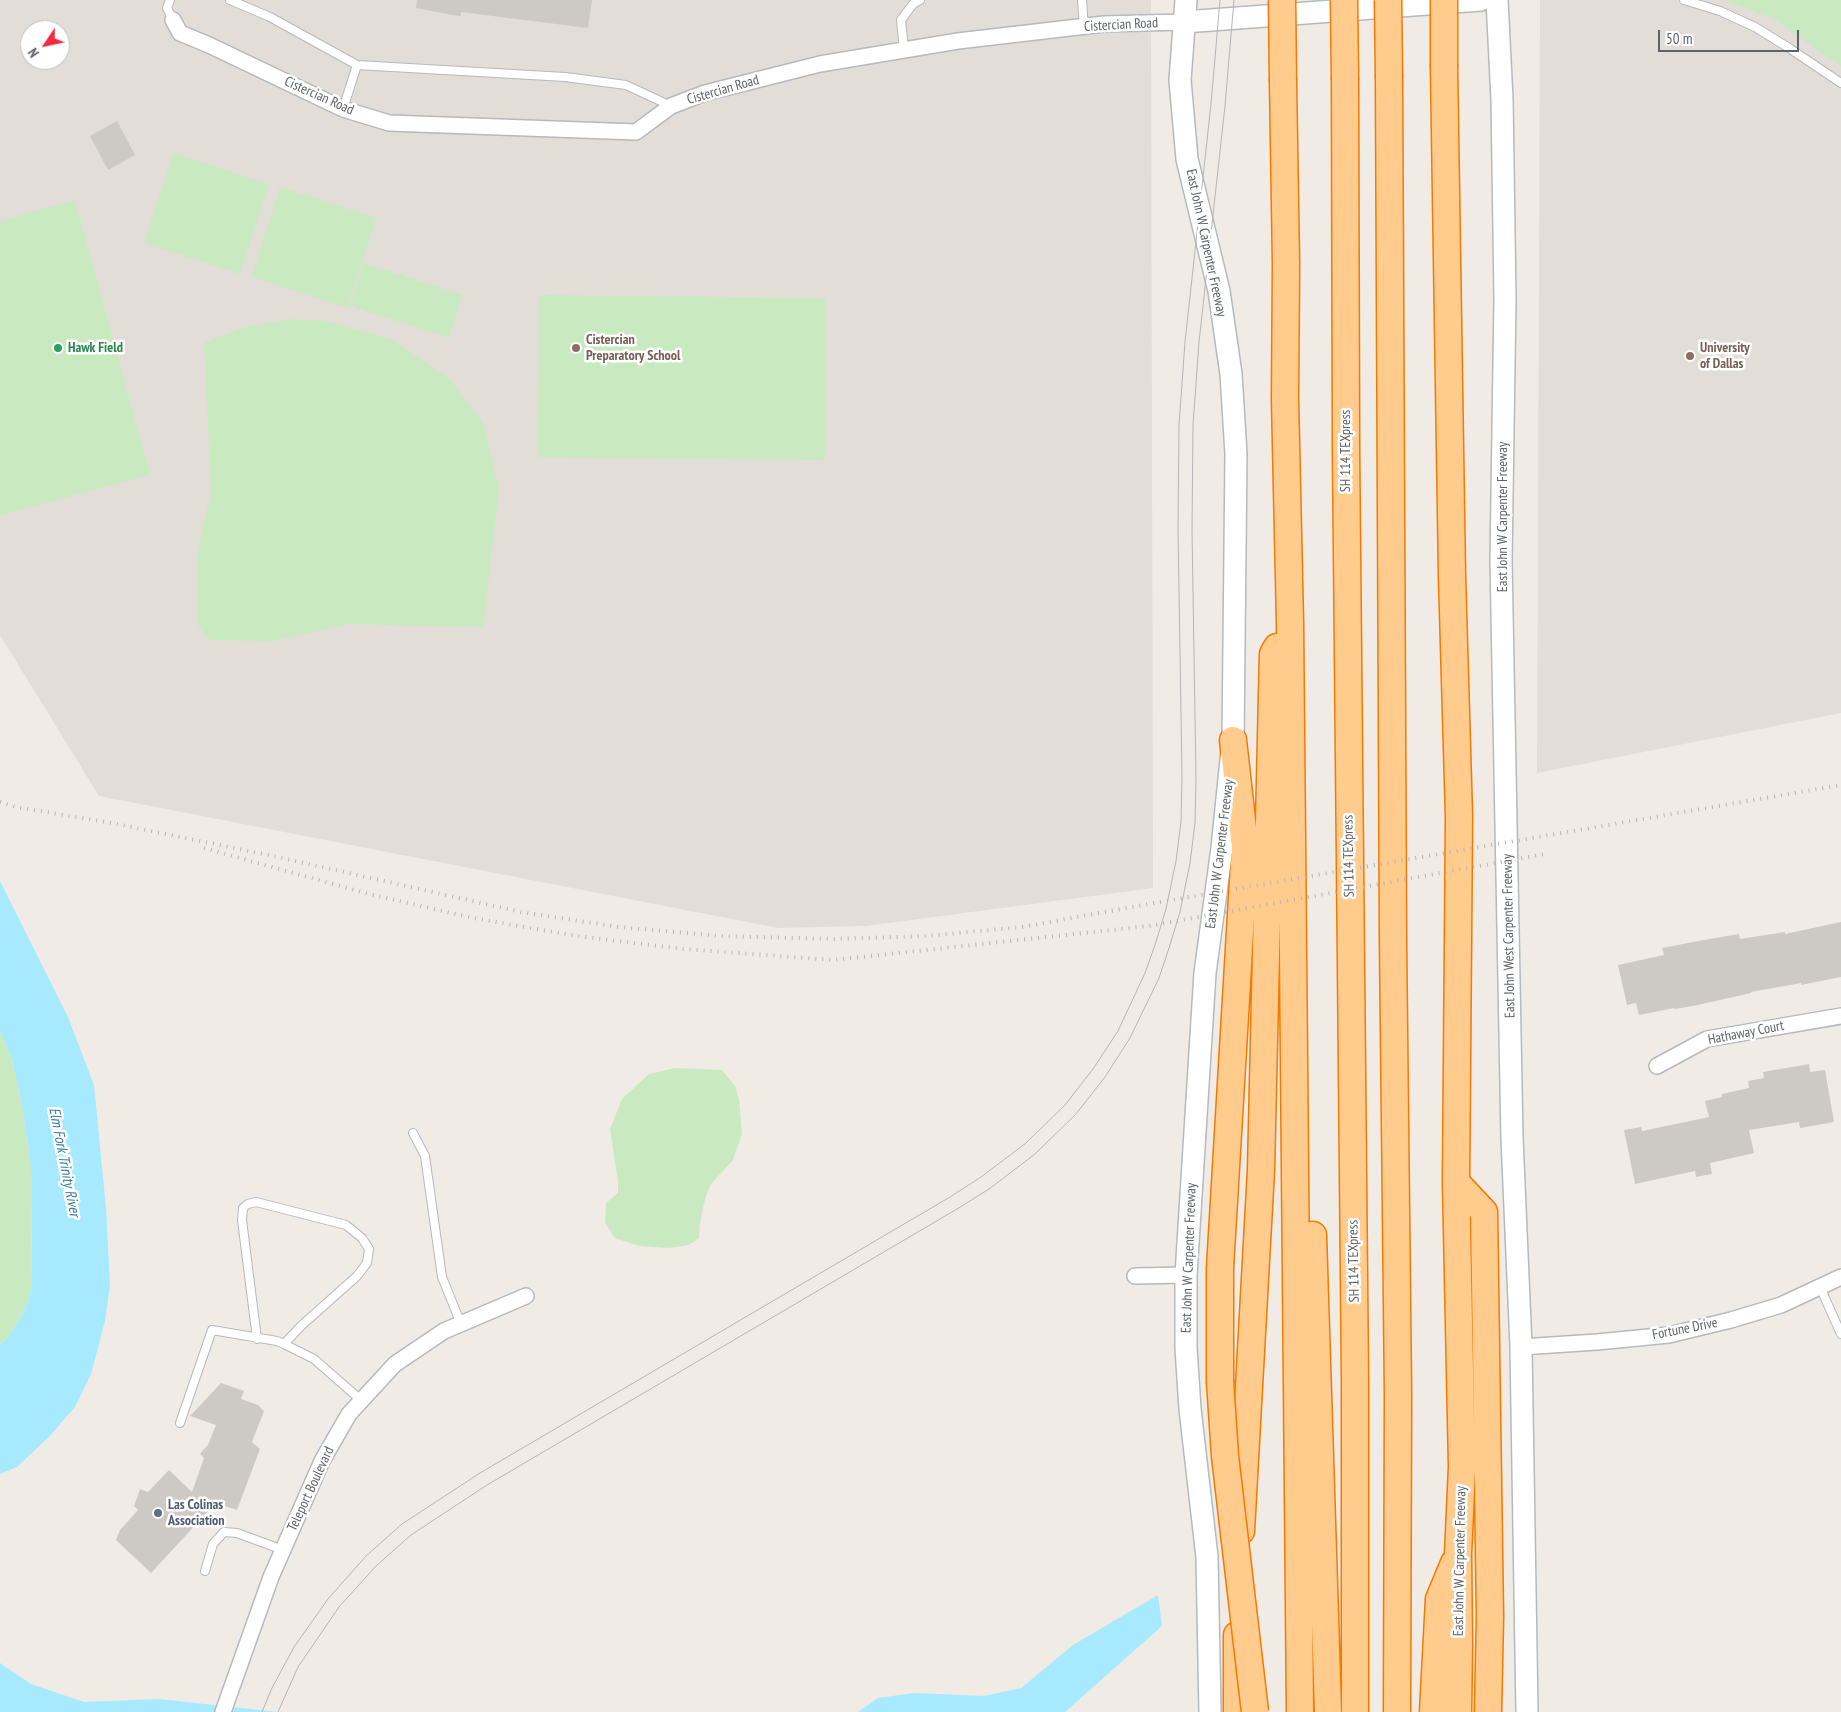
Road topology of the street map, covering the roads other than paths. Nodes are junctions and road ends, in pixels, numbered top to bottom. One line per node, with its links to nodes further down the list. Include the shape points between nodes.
1 (170, 0): 13 (lane, via 167,8)
2 (230, 0): 17 (lane, via 270,16)
3 (920, 0): 16 (lane, via 901,20)
4 (1082, 0): 15 (lane)
5 (1186, 0): 14 (main road, East John W Carpenter Freeway)
6 (1282, 0): 21 (highway, bridge)
7 (1344, 0): 50 (highway, SH 114 TEXpress, bridge)
8 (1388, 0): 51 (highway, bridge, via 1398,1394)
9 (1444, 0): 28 (highway, East John W Carpenter Freeway, bridge, via 1452,576 1459,817)
10 (1481, 0): 14 (main road)
11 (1497, 0): 22 (main road, East John W Carpenter Freeway, via 1505,298 1501,561)
12 (1684, 0): 18 (lane, via 1720,11 1755,27)
13 (173, 20): 20 (street, Cistercian Road, via 180,33)
14 (1184, 22): 15 (street, Cistercian Road); 23 (main road, East John W Carpenter Freeway, via 1180,80 1187,159 1219,291 1231,374 1236,454)
15 (1084, 27): 16 (street, Cistercian Road)
16 (904, 50): 19 (street, Cistercian Road, via 820,64 705,93)
17 (357, 65): 19 (lane, via 565,77 626,85); 20 (lane)
18 (1841, 83)
19 (671, 106): 20 (street, Cistercian Road, via 636,132 389,123)
20 (343, 109)
21 (1290, 623): 24 (highway); 46 (highway, via 1273,654 1260,1170 1237,1607)
22 (1505, 734): 38 (main road, East John West Carpenter Freeway, via 1512,1138)
23 (1233, 740): 29 (main road, East John W Carpenter Freeway, via 1205,973); 47 (highway, bridge, via 1245,847 1220,1268 1220,1381 1225,1456)
24 (1292, 858): 48 (highway); 49 (highway, via 1303,907)
25 (1841, 1016): 26 (street, Hathaway Court, via 1707,1039)
26 (1657, 1066)
27 (414, 1132): 34 (lane, via 425,1156 442,1277)
28 (1456, 1182): 42 (highway, East John W Carpenter Freeway, via 1462,1467); 54 (highway, via 1484,1212 1490,1617)
29 (1186, 1275): 30 (street); 45 (main road, East John W Carpenter Freeway, via 1190,1410 1207,1557)
30 (1135, 1276)
31 (1841, 1277): 32 (street, Fortune Drive)
32 (1820, 1287): 35 (lane); 38 (street, Fortune Drive, via 1781,1305 1669,1335)
33 (526, 1296): 34 (street, Teleport Boulevard)
34 (461, 1324): 39 (street, Teleport Boulevard, via 444,1331 395,1364)
35 (1841, 1334)
36 (257, 1339): 37 (lane); 37 (lane, via 242,1220 243,1208 256,1202 346,1225 362,1238 369,1249 367,1263 357,1276); 40 (lane, via 212,1330)
37 (284, 1344): 39 (lane, via 314,1359)
38 (1521, 1347): 55 (main road)
39 (362, 1401): 41 (street, Teleport Boulevard, via 350,1414 322,1461)
40 (180, 1423)
41 (283, 1550): 43 (lane, via 237,1533 224,1532 213,1544); 44 (street, Teleport Boulevard)
42 (1458, 1554): 52 (highway, via 1439,1599); 53 (highway, East John W Carpenter Freeway)
43 (205, 1571)
44 (223, 1712)
45 (1210, 1712)
46 (1237, 1712)
47 (1255, 1712)
48 (1300, 1712)
49 (1328, 1712)
50 (1355, 1712)
51 (1397, 1712)
52 (1433, 1712)
53 (1458, 1712)
54 (1488, 1712)
55 (1527, 1712)

